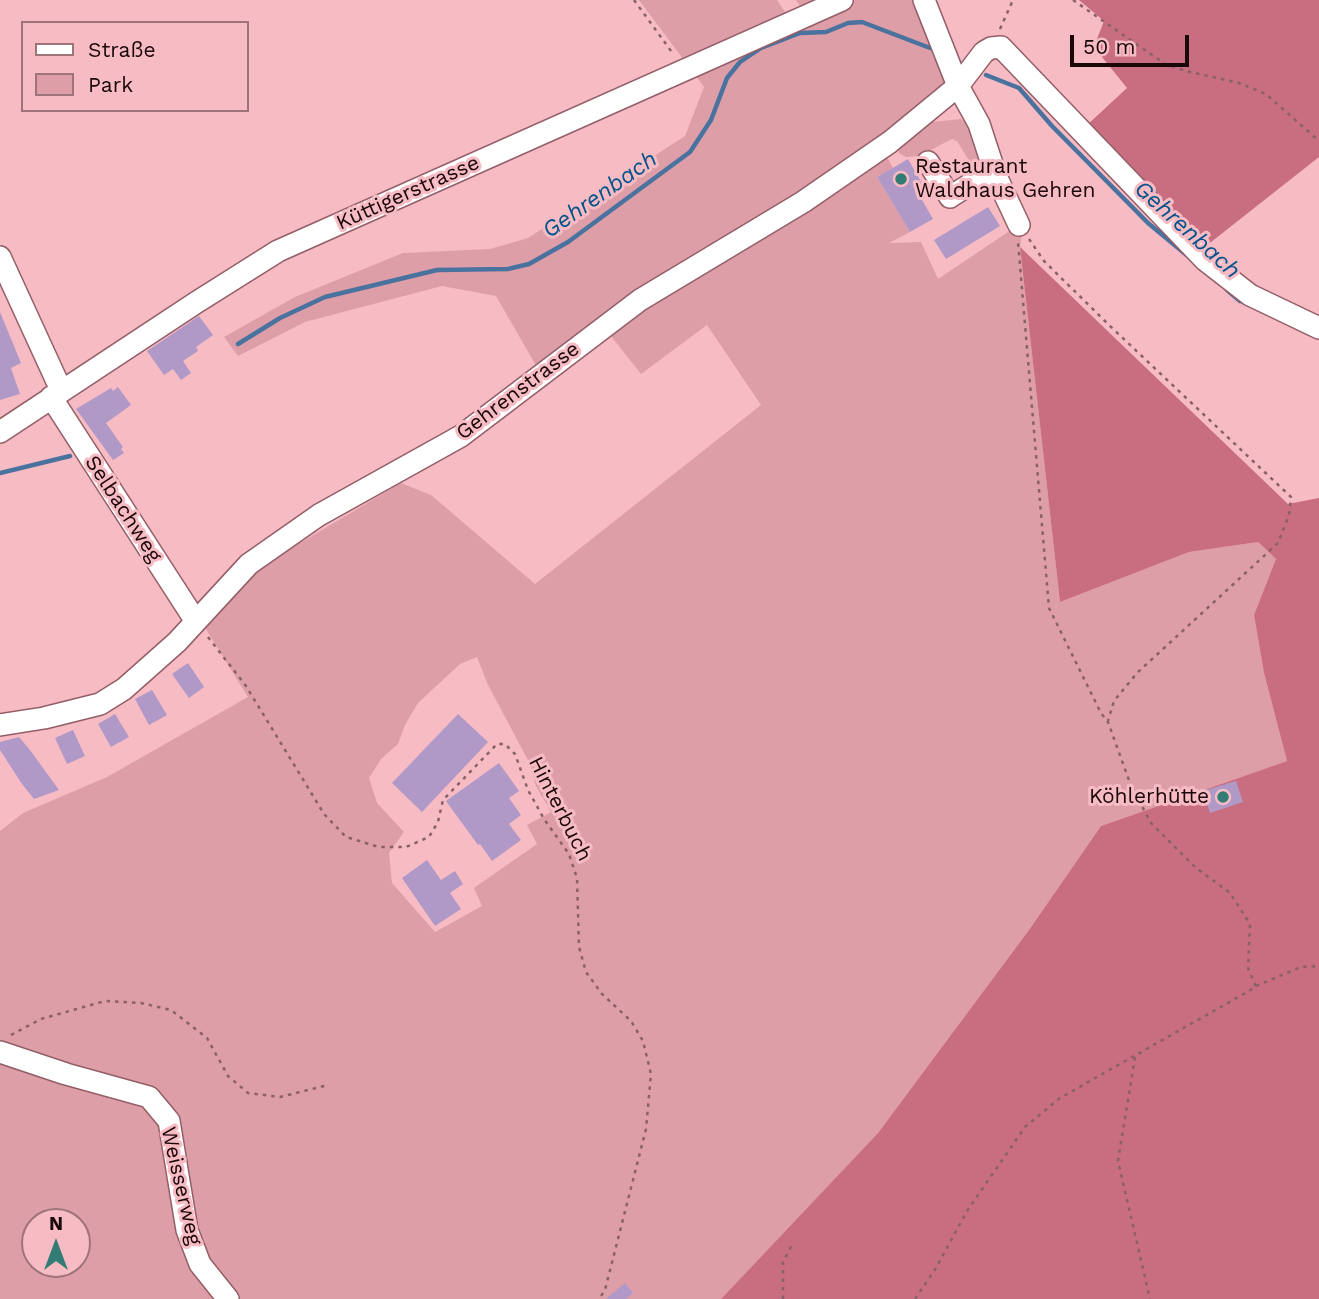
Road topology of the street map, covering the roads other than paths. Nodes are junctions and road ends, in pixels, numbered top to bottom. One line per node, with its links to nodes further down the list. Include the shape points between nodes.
1 (842, 0): 3 (street, Küttigerstrasse)
2 (923, 0): 4 (street)
3 (794, 9): 10 (street, Küttigerstrasse, via 684,69 278,251)
4 (958, 86): 6 (street, via 979,124); 9 (street, Gehrenstrasse, via 984,52 1001,47 1205,260 1250,295); 12 (street, Gehrenstrasse, via 890,142 803,202 640,300 461,436 319,515 249,564)
5 (928, 162): 6 (street, via 950,197)
6 (994, 169): 7 (street)
7 (1018, 225)
8 (2, 267): 10 (street, Selbachweg)
9 (1319, 328)
10 (56, 394): 11 (street, Küttigerstrasse); 12 (street, Selbachweg)
11 (0, 432)
12 (195, 620): 13 (street, Gehrenstrasse, via 124,690 100,704)
13 (0, 725)
14 (2, 1045): 15 (street, Weisserweg, via 66,1074 149,1097 169,1121 187,1230 200,1264)
15 (228, 1299)

